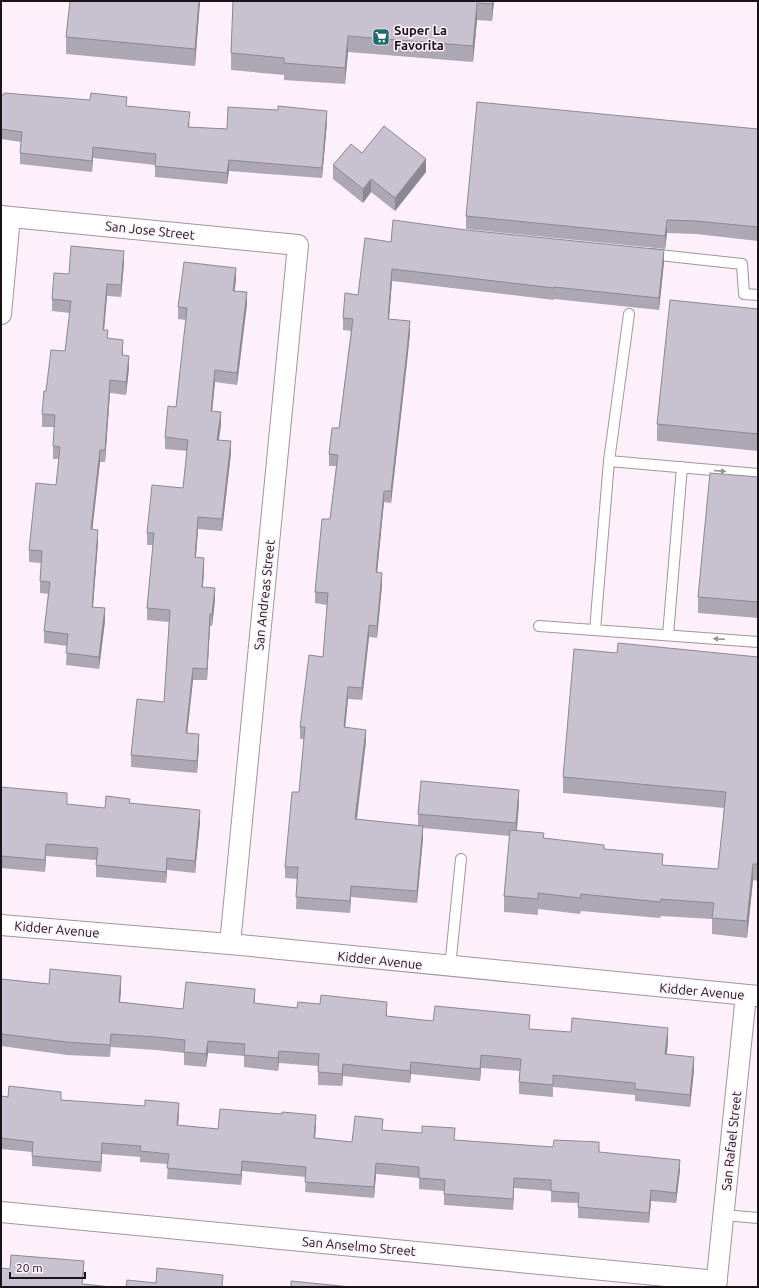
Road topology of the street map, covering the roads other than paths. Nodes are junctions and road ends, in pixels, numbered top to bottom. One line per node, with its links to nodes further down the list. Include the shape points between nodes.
1 (5, 216): 2 (street, San Jose Street); 5 (street)
2 (298, 245): 16 (street, San Andreas Street)
3 (640, 253): 4 (lane, via 742,264 744,294)
4 (758, 295)
5 (1, 314)
6 (629, 314): 7 (lane)
7 (609, 461): 8 (lane); 11 (lane)
8 (682, 468): 9 (lane, one-way to 9); 12 (lane)
9 (758, 474)
10 (539, 626): 11 (lane)
11 (596, 630): 12 (lane)
12 (668, 635): 13 (lane, one-way to 12)
13 (758, 642)
14 (461, 859): 17 (lane)
15 (1, 925): 16 (street, Kidder Avenue)
16 (230, 944): 17 (street, Kidder Avenue)
17 (450, 967): 18 (street, Kidder Avenue)
18 (752, 996): 20 (street, San Rafael Street)
19 (1, 1212): 22 (street, San Anselmo Street)
20 (724, 1215): 21 (lane); 22 (street, San Rafael Street)
21 (758, 1218)
22 (716, 1284)

